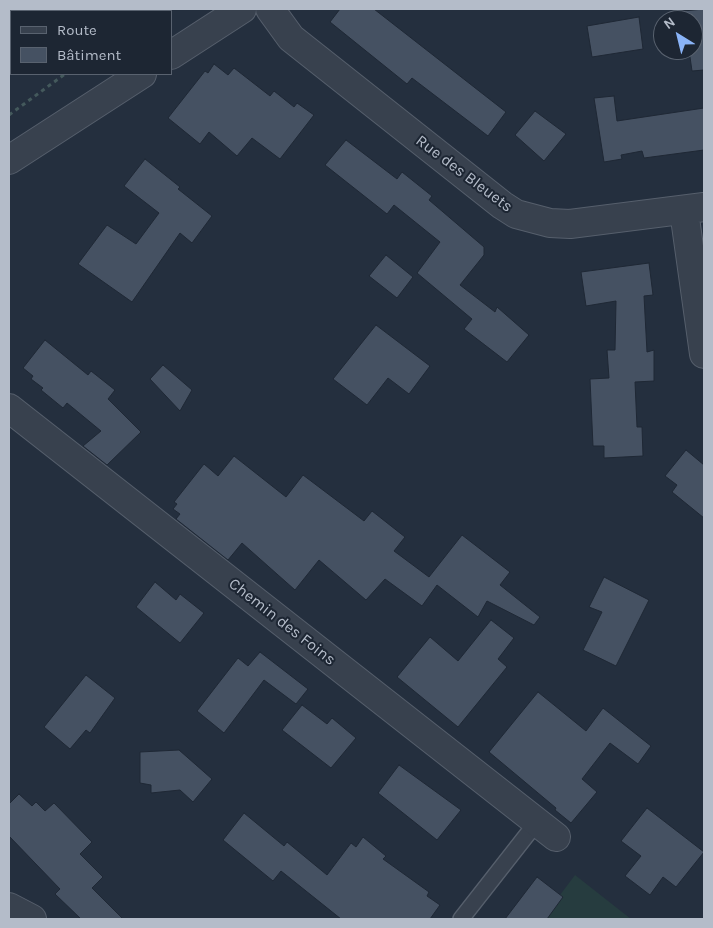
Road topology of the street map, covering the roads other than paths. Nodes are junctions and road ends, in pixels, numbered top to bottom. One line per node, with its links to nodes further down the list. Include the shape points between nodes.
1 (242, 9): 3 (street)
2 (270, 9): 6 (street, Rue des Bleuets, via 291,38 516,214 550,223 570,224)
3 (172, 54)
4 (140, 75): 5 (street)
5 (9, 160)
6 (694, 209): 7 (street)
7 (704, 354)
8 (9, 408): 9 (street, Chemin des Foins)
9 (546, 829): 12 (lane)
10 (9, 907): 11 (street)
11 (32, 919)
12 (461, 919)

